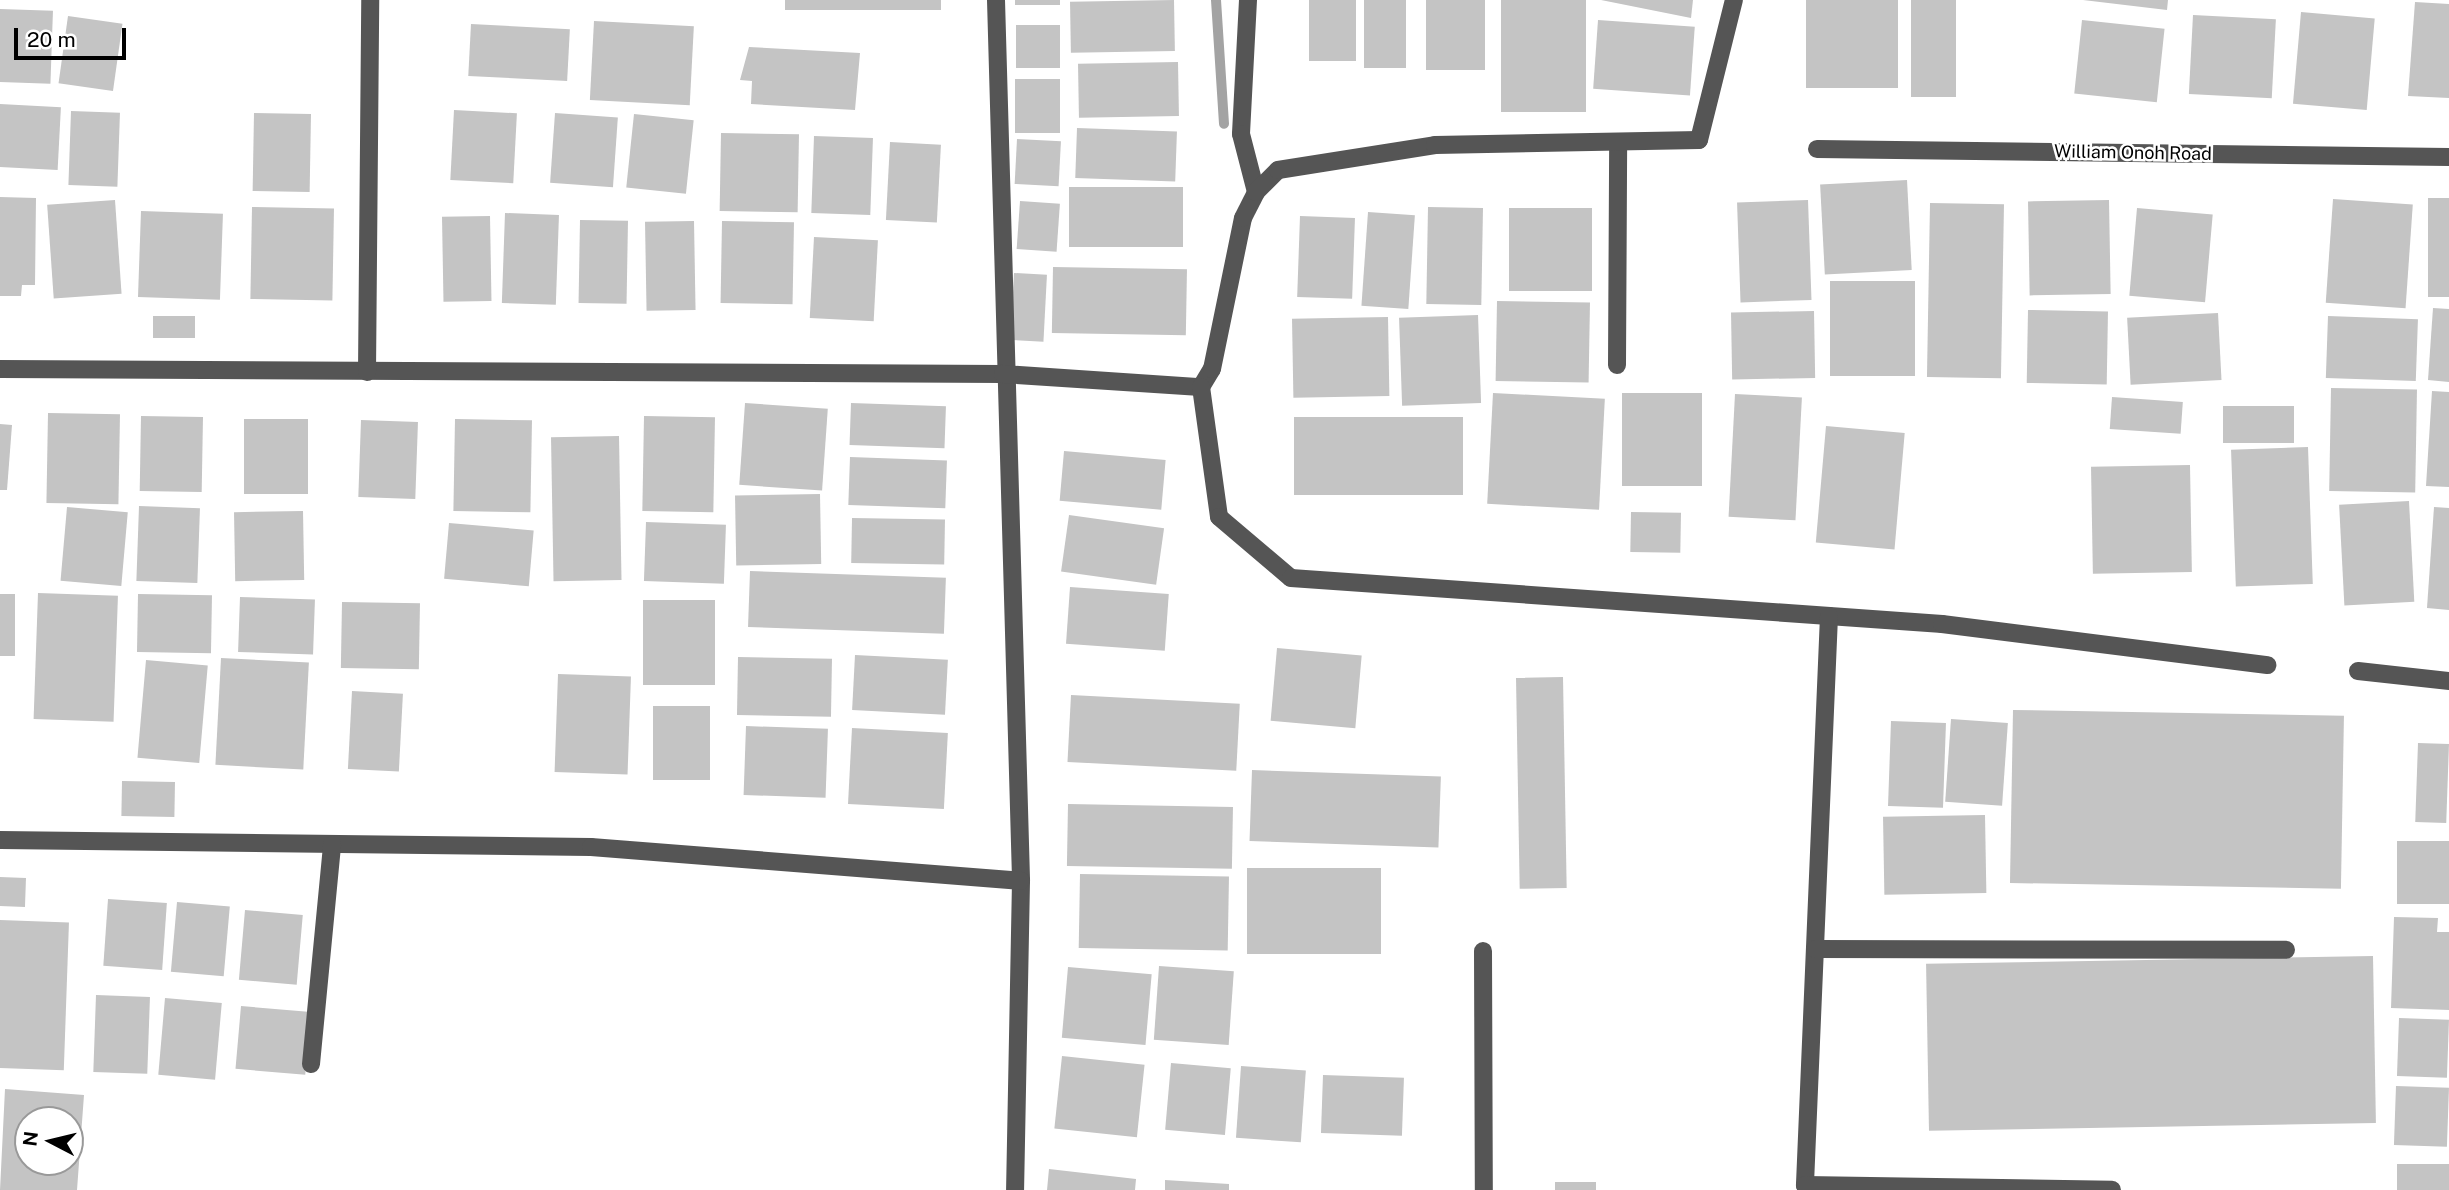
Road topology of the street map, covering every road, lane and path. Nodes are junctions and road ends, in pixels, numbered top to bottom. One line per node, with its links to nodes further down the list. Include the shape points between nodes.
1 (370, 0): 11 (street)
2 (996, 0): 12 (street)
3 (1248, 0): 8 (street, via 1241,134)
4 (1734, 0): 5 (street, via 1699,140)
5 (1618, 145): 8 (street, via 1435,145 1278,170); 9 (street)
6 (1817, 149): 7 (street, William Onoh Road)
7 (2449, 158)
8 (1256, 192): 13 (street, via 1242,218 1212,369)
9 (1617, 365)
10 (0, 369): 11 (street)
11 (368, 372): 12 (street)
12 (1003, 374): 13 (street); 20 (street)
13 (1201, 387): 14 (street, via 1219,517 1291,578)
14 (1829, 616): 15 (street); 21 (street)
15 (2267, 665)
16 (2358, 671): 17 (street)
17 (2449, 681)
18 (0, 841): 19 (street)
19 (332, 845): 20 (street, via 591,847); 24 (street)
20 (1021, 881): 25 (street)
21 (1815, 949): 22 (street); 27 (street, via 1805,1185)
22 (2286, 950)
23 (1483, 951): 26 (street)
24 (311, 1064)
25 (1015, 1190)
26 (1484, 1190)
27 (2112, 1190)

